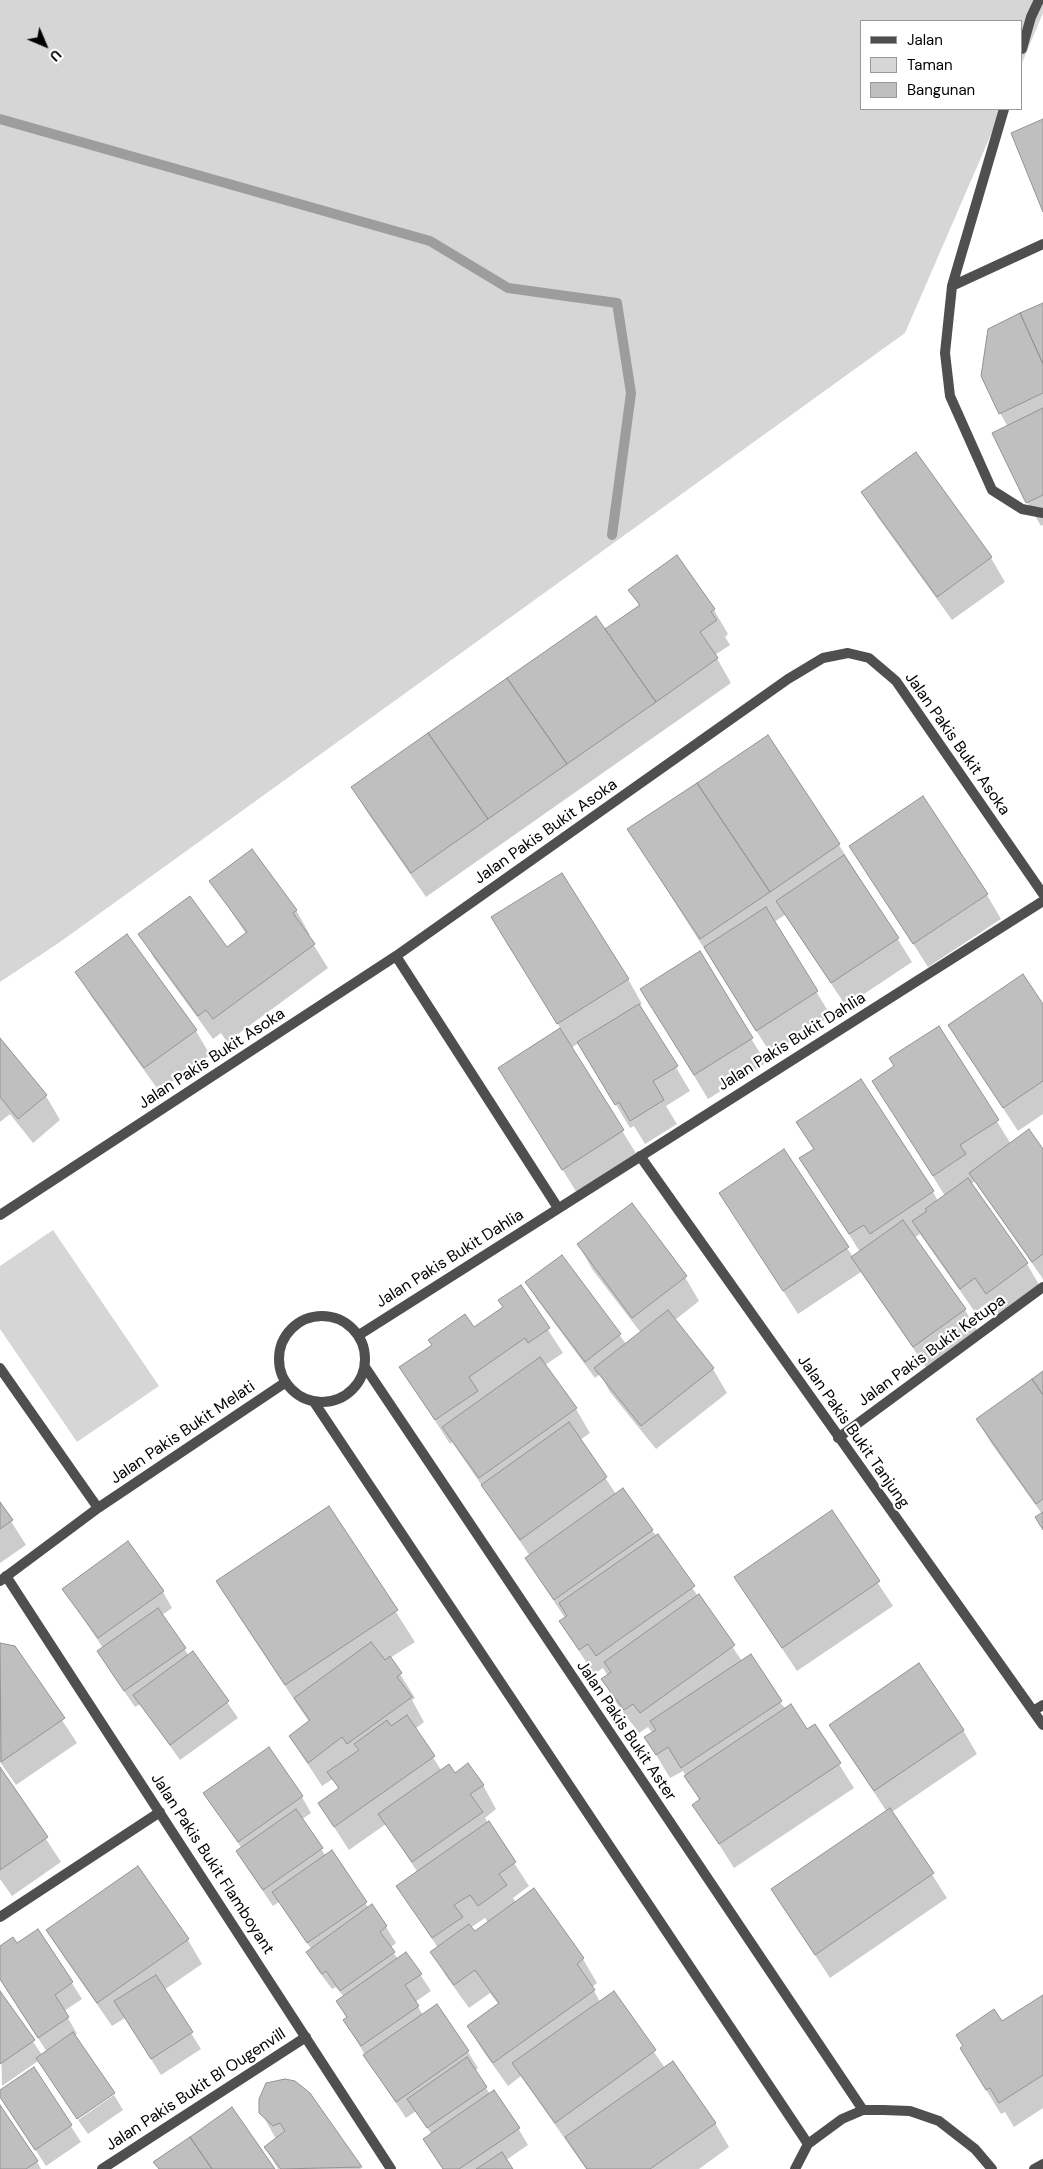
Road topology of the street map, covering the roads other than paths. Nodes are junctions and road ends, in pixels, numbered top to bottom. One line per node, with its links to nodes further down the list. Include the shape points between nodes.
1 (1039, 0): 2 (street)
2 (1023, 45)
3 (1004, 110): 5 (street)
4 (1043, 244): 5 (street)
5 (952, 286): 6 (street, via 945,353 950,396 992,490 1022,509)
6 (1043, 513)
7 (1043, 894): 9 (street, Jalan Pakis Bukit Asoka, via 896,681 869,658 848,653 823,658 788,680)
8 (1043, 901): 10 (street, Jalan Pakis Bukit Dahlia)
9 (396, 956): 11 (street); 12 (street, Jalan Pakis Bukit Asoka)
10 (640, 1156): 11 (street, Jalan Pakis Bukit Dahlia); 19 (street, Jalan Pakis Bukit Tanjung)
11 (558, 1208): 14 (street, Jalan Pakis Bukit Dahlia)
12 (0, 1215)
13 (1043, 1288): 19 (street, Jalan Pakis Bukit Ketupa)
14 (358, 1335): 15 (street, via 365,1351); 17 (street, via 347,1323 331,1316 314,1316 299,1323 287,1334 280,1350 280,1366)
15 (365, 1367): 18 (street, via 358,1383 346,1395 331,1402); 28 (street, Jalan Pakis Bukit Aster)
16 (0, 1368): 20 (street)
17 (286, 1382): 18 (street, via 298,1395); 20 (street, Jalan Pakis Bukit Melati)
18 (314, 1402): 29 (street)
19 (838, 1438): 23 (street, Jalan Pakis Bukit Tanjung)
20 (98, 1508): 21 (street, Jalan Pakis Bukit Melati)
21 (3, 1579): 25 (street, Jalan Pakis Bukit Flamboyant)
22 (1043, 1705): 23 (street)
23 (1033, 1712): 24 (street, Jalan Pakis Bukit Tanjung)
24 (1043, 1725)
25 (160, 1812): 26 (street); 27 (street, Jalan Pakis Bukit Flamboyant)
26 (0, 1916)
27 (306, 2037): 31 (street, Jalan Pakis Bukit Bl Ougenvill); 32 (street, Jalan Pakis Bukit Flamboyant)
28 (863, 2110): 29 (street, via 842,2119); 34 (street, via 910,2110 939,2121 975,2149)
29 (808, 2144): 33 (street)
30 (1043, 2164): 35 (street)
31 (102, 2169)
32 (391, 2169)
33 (795, 2169)
34 (992, 2169)
35 (1034, 2169)

